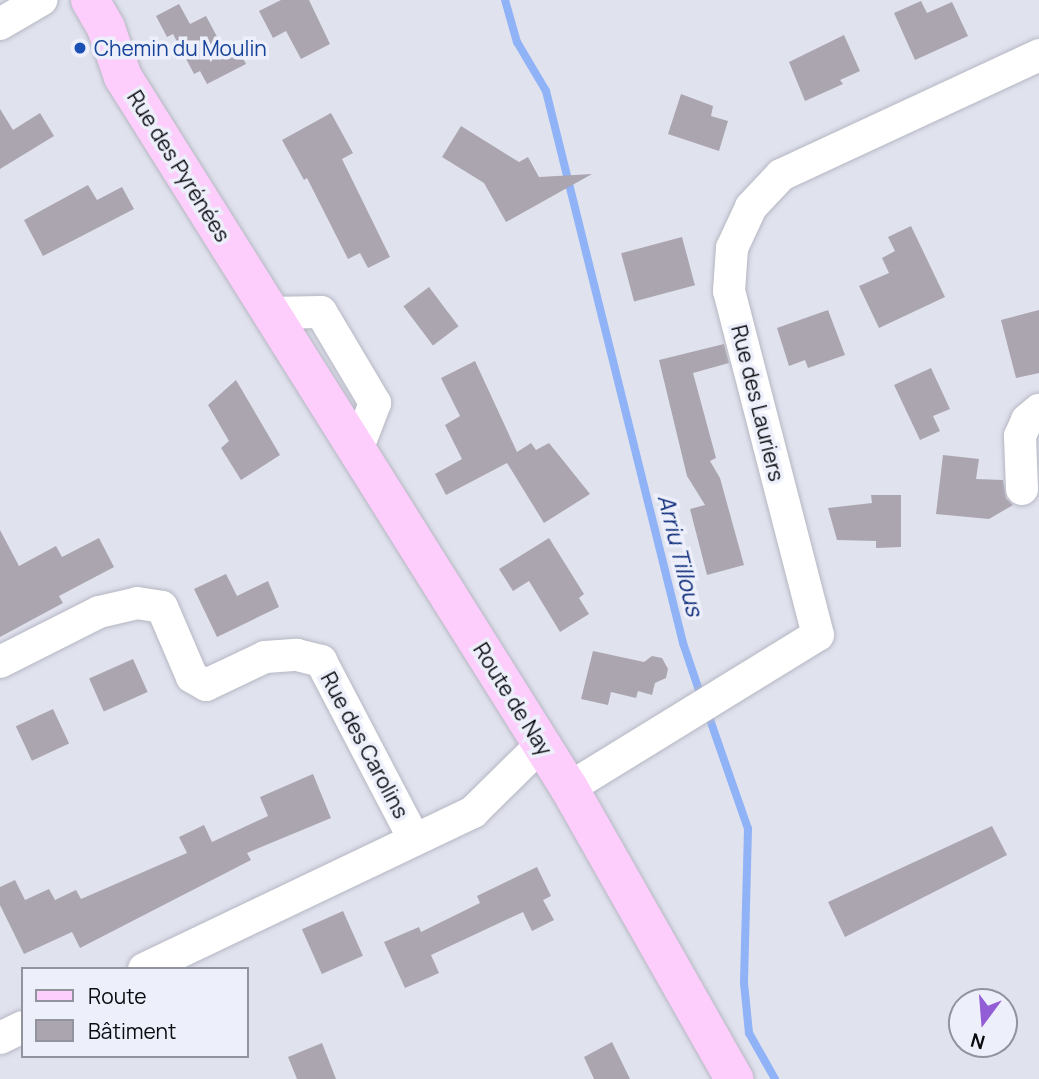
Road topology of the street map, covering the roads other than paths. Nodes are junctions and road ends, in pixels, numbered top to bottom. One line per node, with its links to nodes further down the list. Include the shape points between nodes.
1 (41, 0): 3 (street)
2 (90, 0): 5 (main road, Rue des Pyrénées, via 106,28 123,77)
3 (0, 24)
4 (1039, 55): 10 (street, Rue des Lauriers, via 781,175 751,207 732,248 729,291 818,635)
5 (275, 320): 9 (main road, Route de Nay)
6 (1039, 410): 7 (street, via 1027,420 1020,436)
7 (1022, 489)
8 (0, 662): 11 (street, Rue des Carolins, via 99,612 136,603 162,607 192,677 206,685 265,657 297,655 321,662)
9 (541, 744): 10 (main road, Route de Nay); 11 (street, Rue des Carolins, via 472,812)
10 (569, 788): 15 (main road, Route de Nay)
11 (414, 839): 12 (street, Rue des Carolins)
12 (148, 967)
13 (21, 1028): 14 (street)
14 (0, 1038)
15 (734, 1079)

